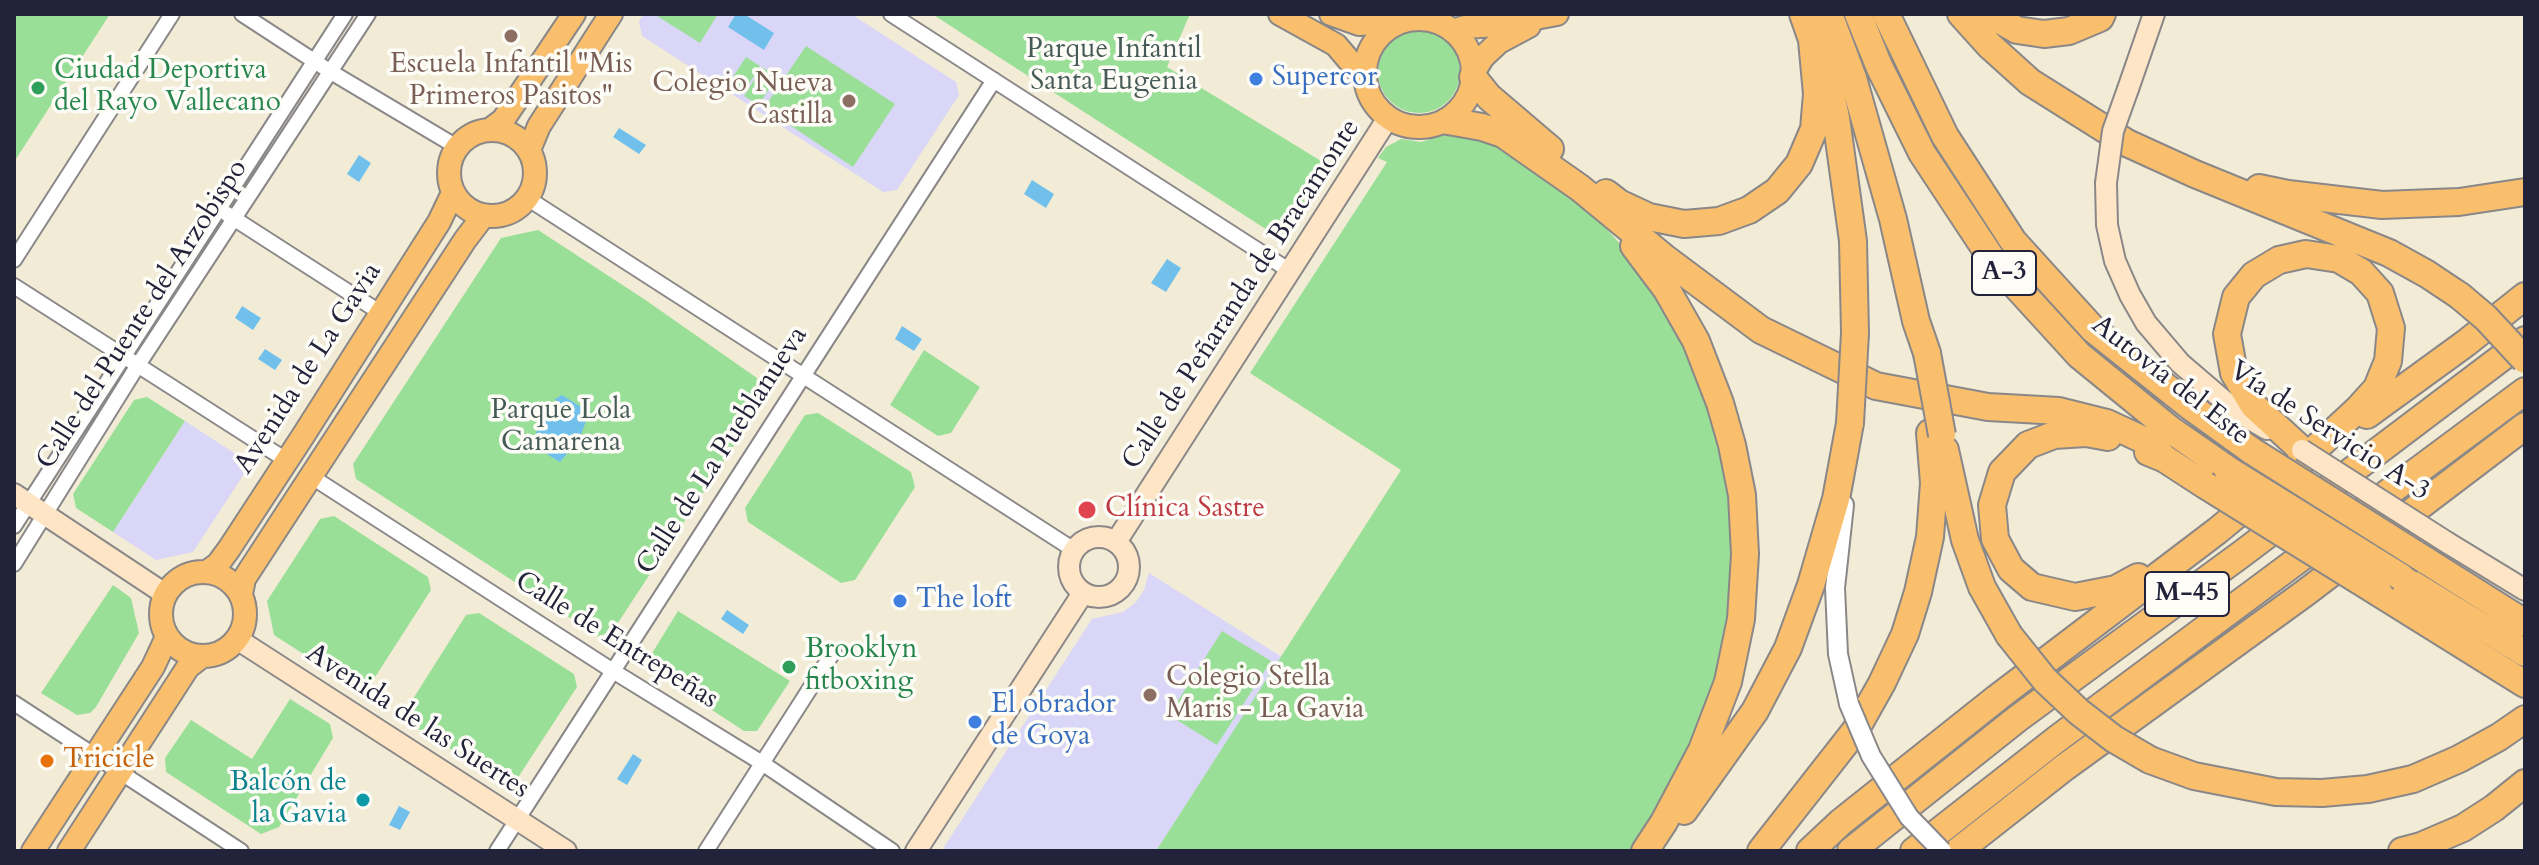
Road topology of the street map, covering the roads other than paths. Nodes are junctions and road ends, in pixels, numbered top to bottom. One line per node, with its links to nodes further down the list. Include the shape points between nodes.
1 (172, 14): 40 (street)
2 (242, 14): 22 (street)
3 (345, 14): 22 (street, Calle del Puente del Arzobispo)
4 (368, 14): 23 (street, Calle del Puente del Arzobispo)
5 (611, 14): 31 (main road)
6 (891, 14): 26 (street)
7 (1280, 14): 25 (main road, via 1336,45)
8 (1331, 14): 19 (main road, via 1359,24)
9 (1803, 14): 21 (highway)
10 (1829, 14): 53 (highway, via 1885,191)
11 (1858, 14): 73 (highway, Autovía del Este / A-3, bridge, via 1922,153 1994,262 2079,355 2227,469)
12 (1886, 14): 69 (highway, Autovía del Este / A-3, bridge, via 1945,136 2013,241 2093,329 2252,451)
13 (1961, 14): 32 (highway, via 2030,82 2127,143)
14 (1989, 14): 15 (highway, via 2017,30 2044,34 2069,31)
15 (2102, 14)
16 (2154, 14): 54 (main road, Vía de Servicio A-3, bridge, via 2113,131 2106,183 2115,261 2146,323 2180,363 2236,411)
17 (572, 15): 29 (main road, via 503,120)
18 (1553, 15): 20 (main road); 24 (main road, via 1499,42)
19 (1400, 21): 20 (main road, via 1435,20); 25 (main road, via 1369,49)
20 (1453, 31): 24 (main road, via 1466,47)
21 (1812, 40): 24 (highway, via 1814,129 1799,164 1777,191 1749,210 1719,221 1684,224 1649,217 1619,203 1489,97); 51 (highway, bridge, via 1836,118 1853,241)
22 (315, 61): 23 (street); 37 (street, Calle del Puente del Arzobispo)
23 (331, 72): 30 (street); 39 (street, Calle del Puente del Arzobispo)
24 (1473, 75): 28 (main road, via 1470,96)
25 (1364, 78): 27 (main road, via 1369,97)
26 (994, 80): 41 (street); 49 (street, Calle de La Pueblanueva)
27 (1388, 118): 28 (main road, via 1426,128); 41 (main road, Calle de Peñaranda de Bracamonte)
28 (1448, 121): 33 (highway, via 1503,134)
29 (491, 129): 30 (main road); 31 (main road, via 519,139)
30 (457, 147): 35 (main road, via 450,162)
31 (529, 150): 36 (main road, via 536,174)
32 (2195, 174): 34 (highway, via 2288,194 2382,205); 47 (highway, bridge, via 2389,253 2427,274 2460,296)
33 (1580, 188): 55 (highway, via 1761,330 1876,386 1988,407 2059,411 2107,423 2148,442); 92 (highway, via 1667,290 1696,341 1724,417 1742,495 1742,606 1728,682 1702,750)
34 (2525, 192)
35 (453, 193): 38 (main road, via 471,211); 44 (main road, Avenida de La Gavia)
36 (527, 198): 38 (main road, via 515,210); 49 (street)
37 (219, 209): 39 (street); 46 (street, Calle del Puente del Arzobispo)
38 (484, 215): 57 (main road)
39 (235, 219): 44 (street); 48 (street, Calle del Puente del Arzobispo)
40 (14, 260)
41 (1290, 271): 61 (main road, Calle de Peñaranda de Bracamonte)
42 (14, 286): 46 (street)
43 (2525, 296): 54 (highway)
44 (381, 313): 56 (main road, Avenida de La Gavia)
45 (2525, 337): 96 (highway, M-45, via 2017,719)
46 (124, 356): 48 (street); 58 (street, Calle del Puente del Arzobispo)
47 (2525, 360)
48 (138, 365): 56 (street); 58 (street, Calle del Puente del Arzobispo)
49 (803, 375): 62 (street); 75 (street, Calle de La Pueblanueva)
50 (2525, 393): 97 (highway, M-45, via 2069,729)
51 (1850, 423): 93 (highway, via 1836,499 1788,648 1755,711); 98 (street, bridge, via 1835,588 1838,654 1849,704 1871,756 1909,817)
52 (2525, 426): 99 (highway)
53 (1936, 434): 78 (highway, bridge, via 1982,587 2009,635 2079,712 2150,760 2194,776 2276,792 2368,789 2413,779 2459,759); 94 (highway, via 1930,537 1905,634 1855,731)
54 (2302, 456): 54 (highway, via 2254,406 2234,373 2227,334 2236,297 2254,275 2279,260 2306,254 2339,259 2361,272 2380,293 2391,328 2388,361 2377,388); 60 (highway); 65 (main road, Vía de Servicio A-3, bridge)
55 (2165, 459): 60 (highway, via 2086,433 2054,435 2028,445 2002,472 1992,505 1995,539 2011,569 2032,587 2075,597 2116,589); 76 (highway, bridge)
56 (286, 460): 64 (main road, Avenida de La Gavia, via 229,549)
57 (312, 477): 68 (main road, via 244,579); 75 (street, Calle de Entrepeñas)
58 (30, 504): 59 (street, Calle del Puente del Arzobispo); 63 (street, Calle del Puente del Arzobispo); 67 (main road)
59 (14, 526)
60 (2217, 531): 95 (highway, via 1997,698)
61 (1116, 542): 62 (main road, via 1090,538); 66 (main road, via 1128,559 1127,579 1103,597)
62 (1074, 550): 66 (main road, via 1070,577)
63 (14, 564)
64 (207, 572): 67 (main road, via 183,576); 68 (main road, via 232,582)
65 (2525, 590)
66 (1083, 593): 91 (main road)
67 (165, 594): 70 (main road, via 160,616)
68 (241, 594): 71 (main road, via 246,616)
69 (2525, 623)
70 (167, 637): 74 (main road, via 177,648); 79 (main road)
71 (237, 639): 74 (main road, via 216,655); 83 (main road, Avenida de las Suertes)
72 (834, 651): 80 (street)
73 (2525, 653)
74 (201, 657): 81 (main road, via 188,667)
75 (613, 671): 80 (street, Calle de Entrepeñas); 83 (street, Calle de La Pueblanueva)
76 (2525, 684)
77 (14, 703): 79 (street)
78 (2525, 719)
79 (95, 755): 81 (street); 84 (main road)
80 (762, 763): 89 (street); 90 (street, Calle de Entrepeñas)
81 (119, 772): 85 (main road); 86 (street)
82 (2525, 783): 100 (highway, via 2463,828)
83 (517, 819): 87 (street, Calle de La Pueblanueva); 88 (main road, Avenida de las Suertes)
84 (33, 851)
85 (69, 851)
86 (241, 851)
87 (497, 851)
88 (566, 851)
89 (706, 851)
90 (892, 851)
91 (916, 851)
92 (1645, 851)
93 (1654, 851)
94 (1761, 851)
95 (1810, 851)
96 (1851, 851)
97 (1914, 851)
98 (1942, 851)
99 (1958, 851)
100 (2402, 851)

